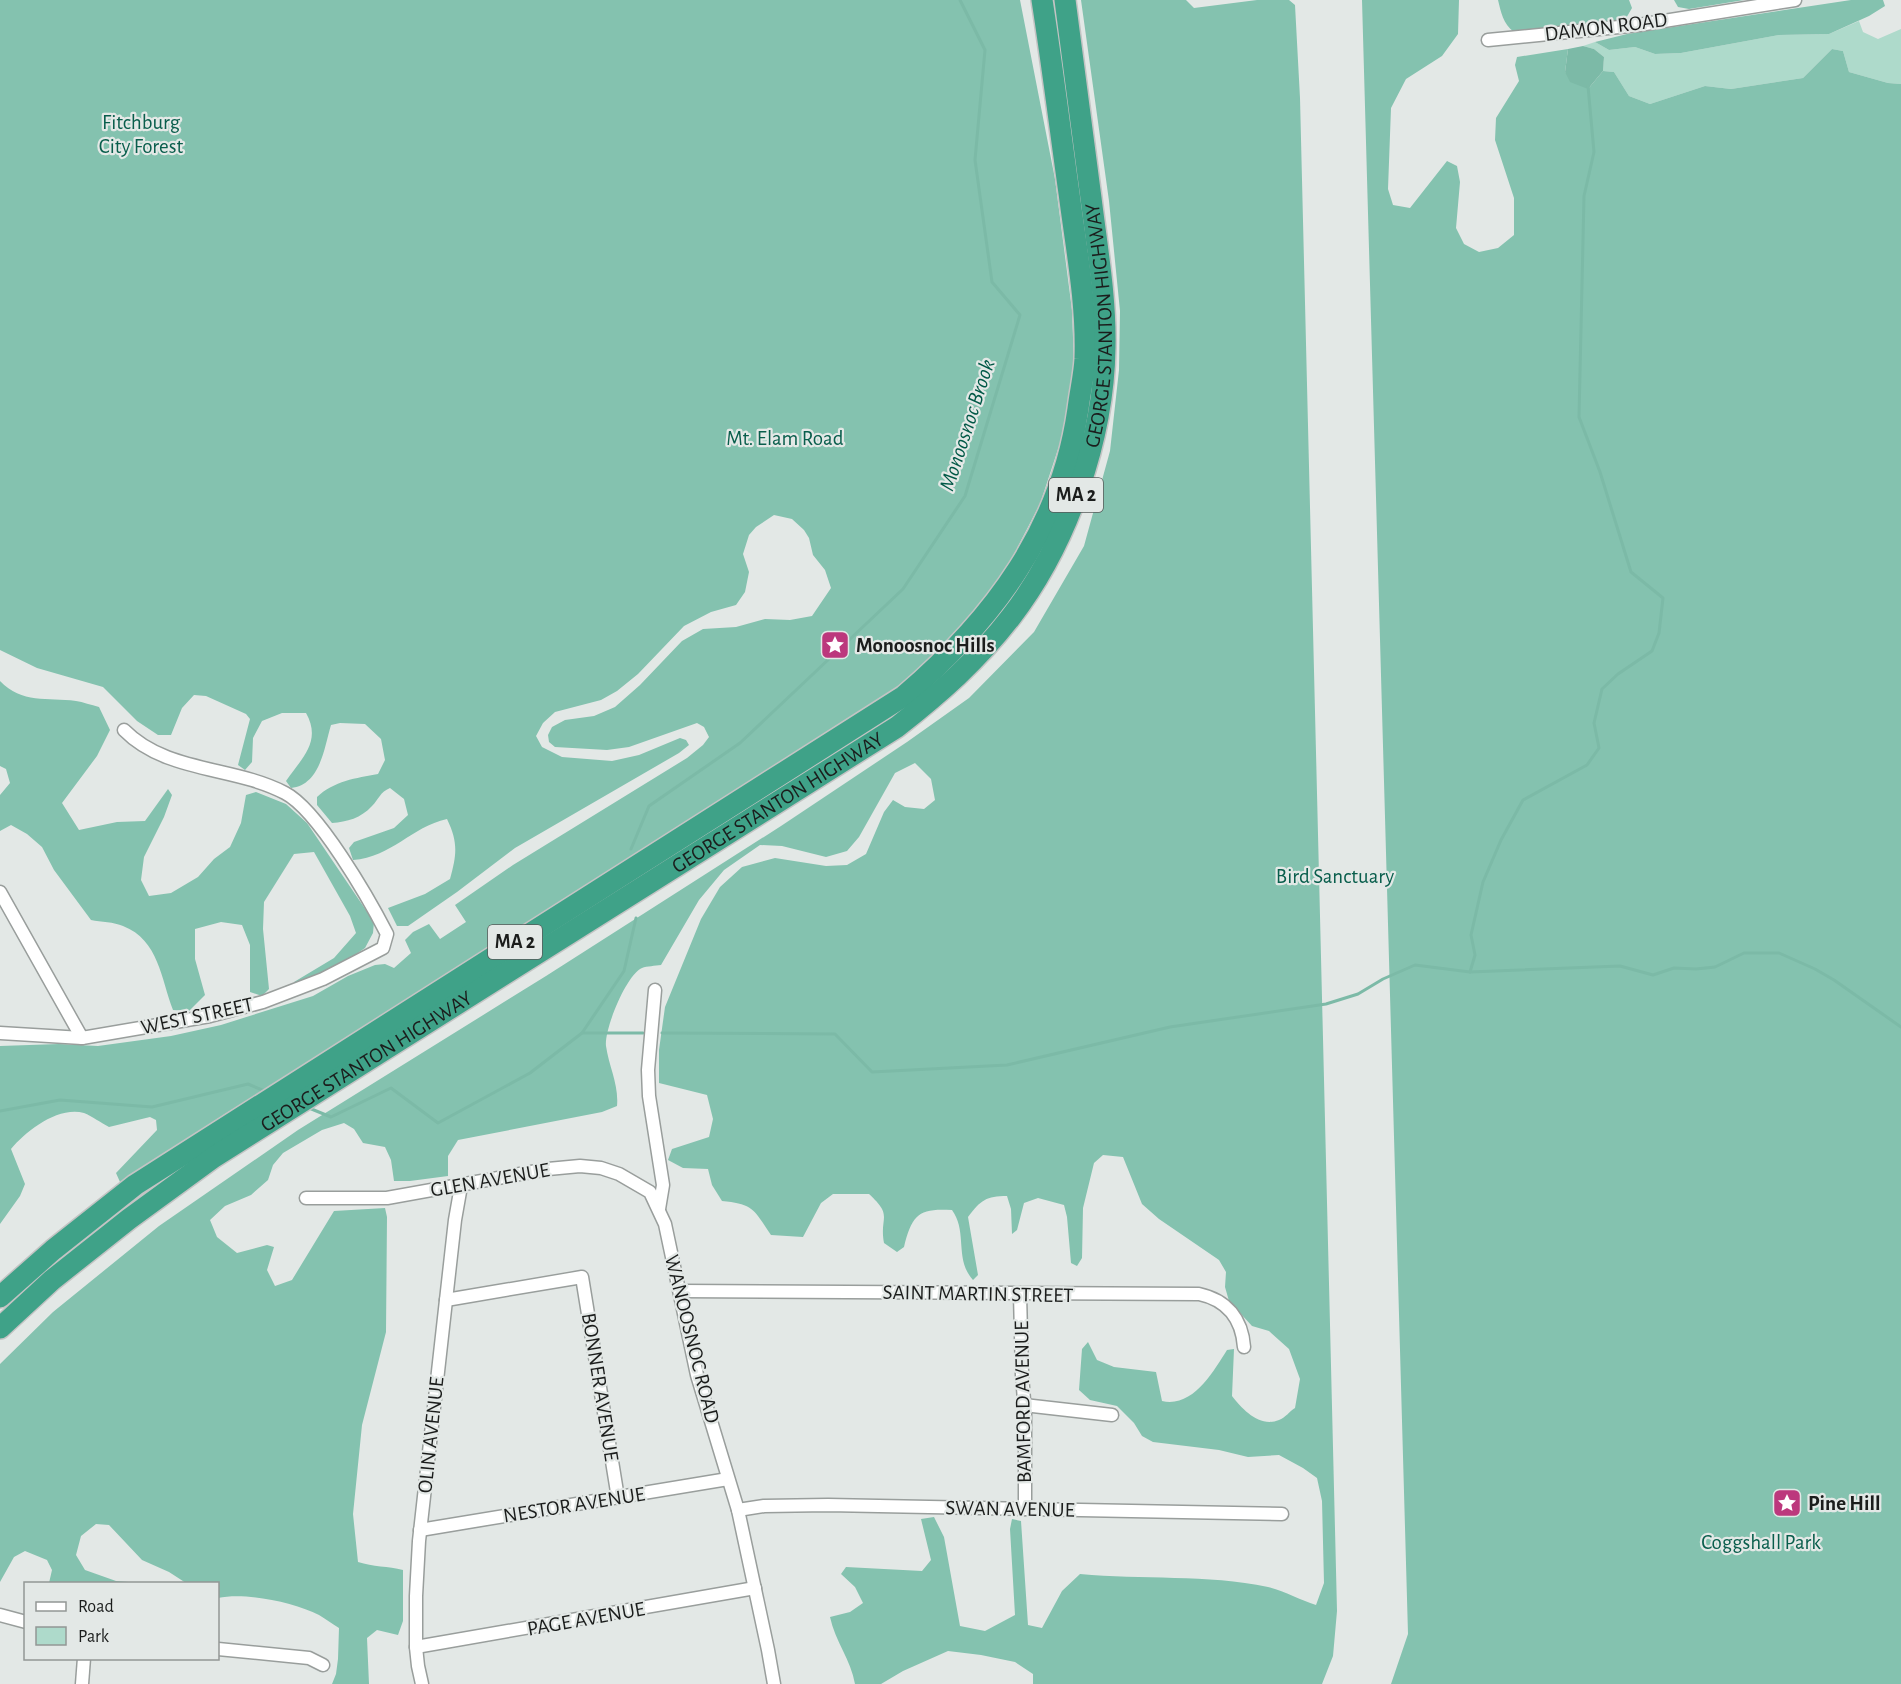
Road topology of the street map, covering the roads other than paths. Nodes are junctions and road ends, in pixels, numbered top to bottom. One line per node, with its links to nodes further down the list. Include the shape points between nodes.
1 (1042, 0): 10 (highway, GEORGE STANTON HIGHWAY / MA 2, via 1080,280 1085,361 1075,428 1060,482 1036,539 1004,592 966,638 904,696)
2 (1065, 0): 10 (highway, GEORGE STANTON HIGHWAY / MA 2, via 1100,268 1105,358 1098,416 1082,480 1047,558 1018,607 958,676 897,727 317,1092)
3 (1795, 0): 4 (street, DAMON ROAD, via 1639,25)
4 (1488, 40)
5 (124, 730): 9 (street, WEST STREET, via 140,744 171,758 271,786 291,796 328,838 387,934 384,948 341,972 263,1002 210,1016)
6 (0, 892): 9 (street)
7 (654, 990): 13 (street, WANOOSNOC ROAD, via 648,1070 663,1185)
8 (0, 1033): 9 (street, WEST STREET)
9 (82, 1038)
10 (282, 1103): 16 (highway, GEORGE STANTON HIGHWAY / MA 2, via 250,1112 135,1185); 18 (highway, GEORGE STANTON HIGHWAY / MA 2, via 52,1280)
11 (461, 1186): 12 (street, GLEN AVENUE, via 387,1198); 13 (street, GLEN AVENUE, via 548,1169 587,1166 631,1180 650,1192); 17 (street, OLIN AVENUE)
12 (306, 1198)
13 (658, 1209): 14 (street, WANOOSNOC ROAD)
14 (680, 1291): 15 (street, SAINT MARTIN STREET); 22 (street, WANOOSNOC ROAD, via 697,1375)
15 (1020, 1294): 19 (street, SAINT MARTIN STREET, via 1212,1297 1233,1313); 20 (street, BAMFORD AVENUE)
16 (0, 1297)
17 (446, 1300): 23 (street, BONNER AVENUE, via 582,1277); 27 (street, OLIN AVENUE)
18 (0, 1328)
19 (1244, 1347)
20 (1024, 1405): 21 (street); 24 (street, BAMFORD AVENUE)
21 (1112, 1414)
22 (728, 1479): 23 (street, NESTOR AVENUE); 25 (street, WANOOSNOC ROAD)
23 (618, 1498): 27 (street, NESTOR AVENUE)
24 (1024, 1509): 25 (street, SWAN AVENUE, via 828,1505); 26 (street, SWAN AVENUE)
25 (738, 1510): 28 (street, WANOOSNOC ROAD)
26 (1282, 1514)
27 (420, 1530): 31 (street, OLIN AVENUE)
28 (755, 1588): 31 (street, PAGE AVENUE); 37 (street, WANOOSNOC ROAD)
29 (0, 1615): 30 (street)
30 (24, 1621)
31 (416, 1647): 36 (street, OLIN AVENUE)
32 (219, 1649): 34 (street, via 309,1658)
33 (84, 1660): 35 (street)
34 (323, 1665)
35 (82, 1684)
36 (422, 1684)
37 (774, 1684)

